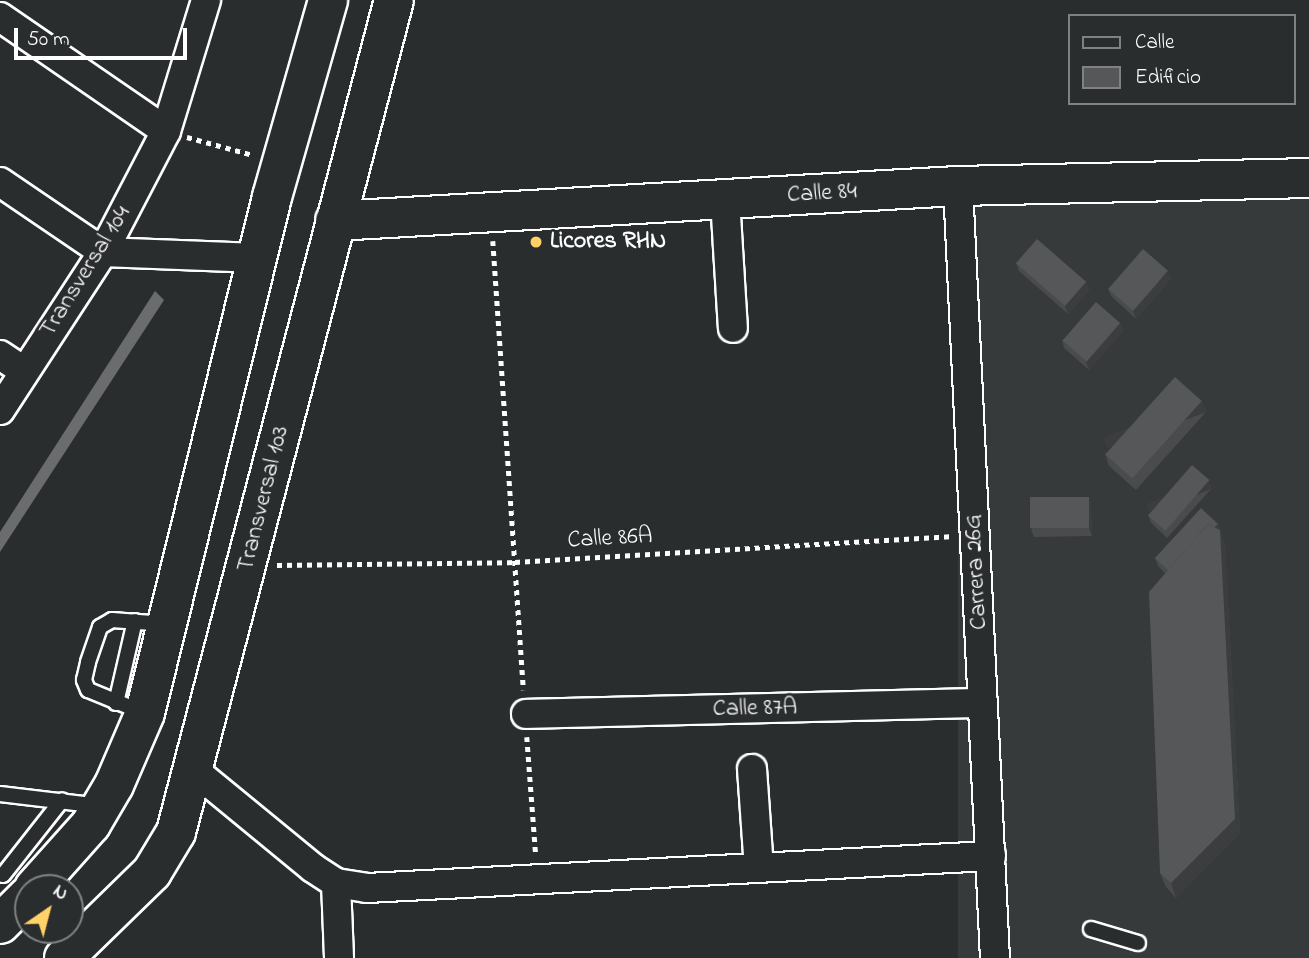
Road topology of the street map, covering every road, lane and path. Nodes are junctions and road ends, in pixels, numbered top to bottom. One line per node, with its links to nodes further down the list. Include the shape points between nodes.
1 (206, 0): 5 (street, Transversal 104)
2 (329, 3): 13 (street)
3 (388, 9): 11 (street, Transversal 103)
4 (0, 17): 5 (street)
5 (166, 131): 12 (street, Transversal 104)
6 (1309, 178): 8 (street, Calle 84)
7 (0, 182): 12 (street)
8 (958, 186): 9 (street, Calle 84); 18 (street, Carrera 26G)
9 (725, 199): 10 (street, Calle 84); 14 (street)
10 (491, 212): 11 (street, Calle 84); 19 (path)
11 (335, 221): 20 (street, Transversal 103)
12 (103, 252): 13 (street); 16 (street, Transversal 104)
13 (257, 258): 21 (street)
14 (733, 328)
15 (0, 355): 16 (street)
16 (24, 371): 17 (street, Transversal 104)
17 (0, 410)
18 (975, 534): 19 (path, Calle 86A); 22 (street, Carrera 26G)
19 (515, 562): 20 (path, Calle 86A); 24 (path)
20 (247, 566): 26 (street, Transversal 103)
21 (151, 623): 23 (street); 23 (lane, via 112,620 100,627 88,662 84,680 88,690)
22 (984, 703): 24 (street, Calle 87A); 30 (street, Carrera 26G)
23 (130, 708): 29 (street)
24 (526, 714): 34 (path)
25 (752, 769): 31 (street)
26 (195, 771): 35 (street); 40 (street, Transversal 103, via 176,832 152,872)
27 (0, 794): 28 (lane)
28 (62, 800): 29 (lane); 32 (lane)
29 (101, 806): 33 (street)
30 (991, 856): 31 (street); 42 (street, Carrera 26G)
31 (760, 868): 34 (street)
32 (25, 874)
33 (30, 874)
34 (537, 880): 35 (street, via 367,888)
35 (336, 883): 41 (street)
36 (14, 895): 37 (street)
37 (0, 924)
38 (1091, 929): 39 (lane)
39 (1138, 943)
40 (64, 958)
41 (339, 958)
42 (995, 958)

